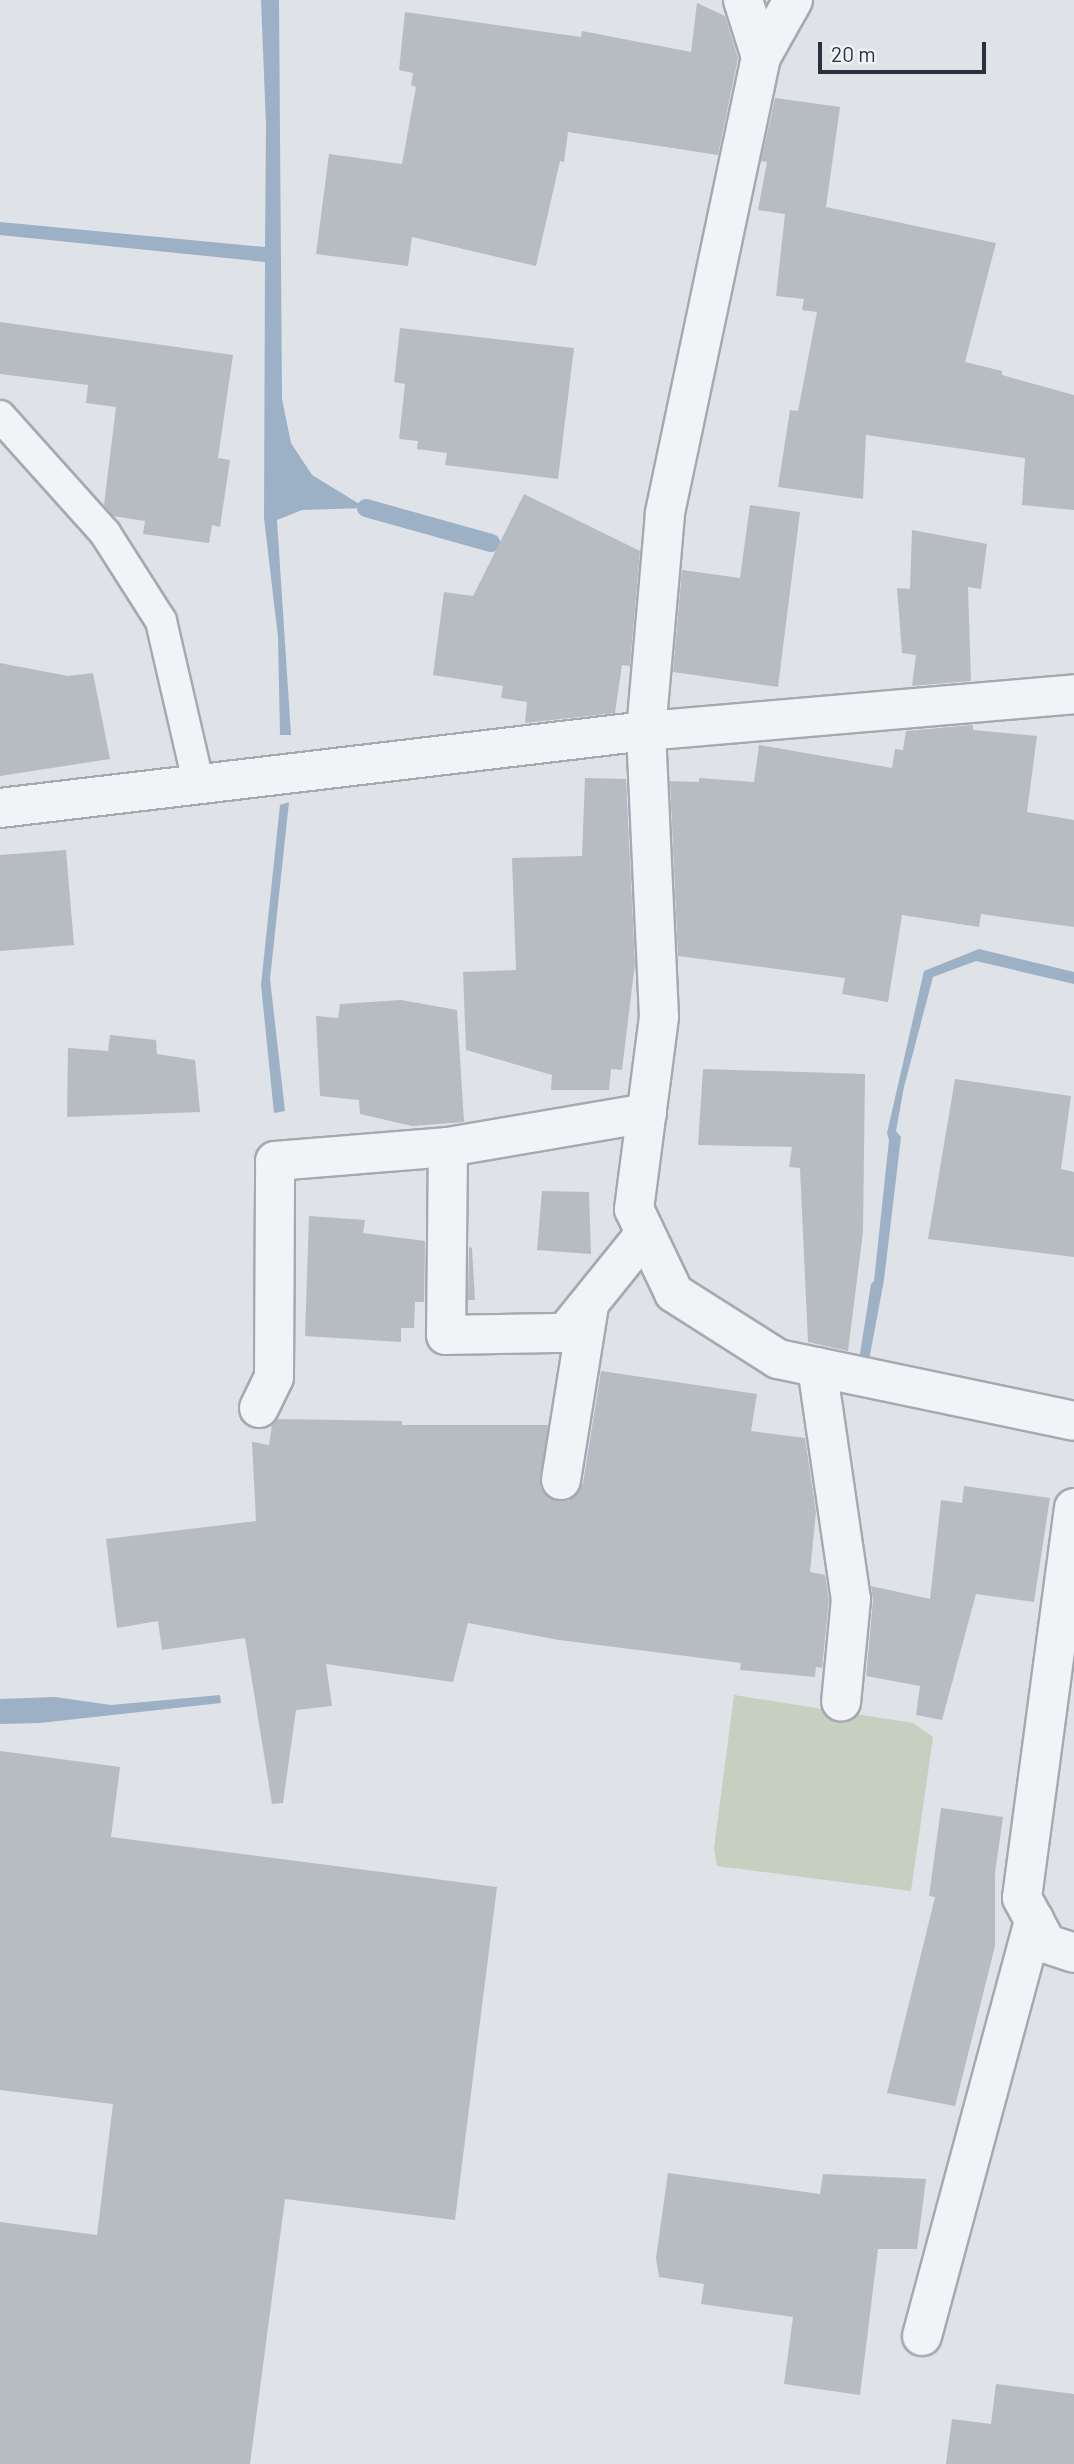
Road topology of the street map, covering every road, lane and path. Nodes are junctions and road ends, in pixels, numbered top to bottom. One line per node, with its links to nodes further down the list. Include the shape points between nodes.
1 (743, 0): 3 (street)
2 (793, 0): 3 (street)
3 (761, 57): 6 (street, via 665,514)
4 (0, 416): 7 (lane, via 105,533 161,621)
5 (1074, 694): 6 (street)
6 (646, 732): 7 (street); 9 (street, via 659,1017)
7 (199, 785): 8 (street)
8 (0, 808)
9 (647, 1113): 10 (street); 11 (street, via 634,1209)
10 (448, 1147): 12 (street, via 446,1335 565,1334); 14 (street, via 275,1161 274,1377)
11 (645, 1234): 12 (street); 13 (street, via 674,1293 778,1359)
12 (589, 1305): 16 (street)
13 (817, 1367): 15 (street); 18 (street, via 851,1599)
14 (259, 1408)
15 (1074, 1421)
16 (561, 1480)
17 (1074, 1508): 19 (street)
18 (841, 1702)
19 (1060, 1723): 20 (street, via 1022,1898)
20 (1034, 1920): 21 (street, via 1047,1944); 22 (street)
21 (1074, 1952)
22 (922, 2336)

